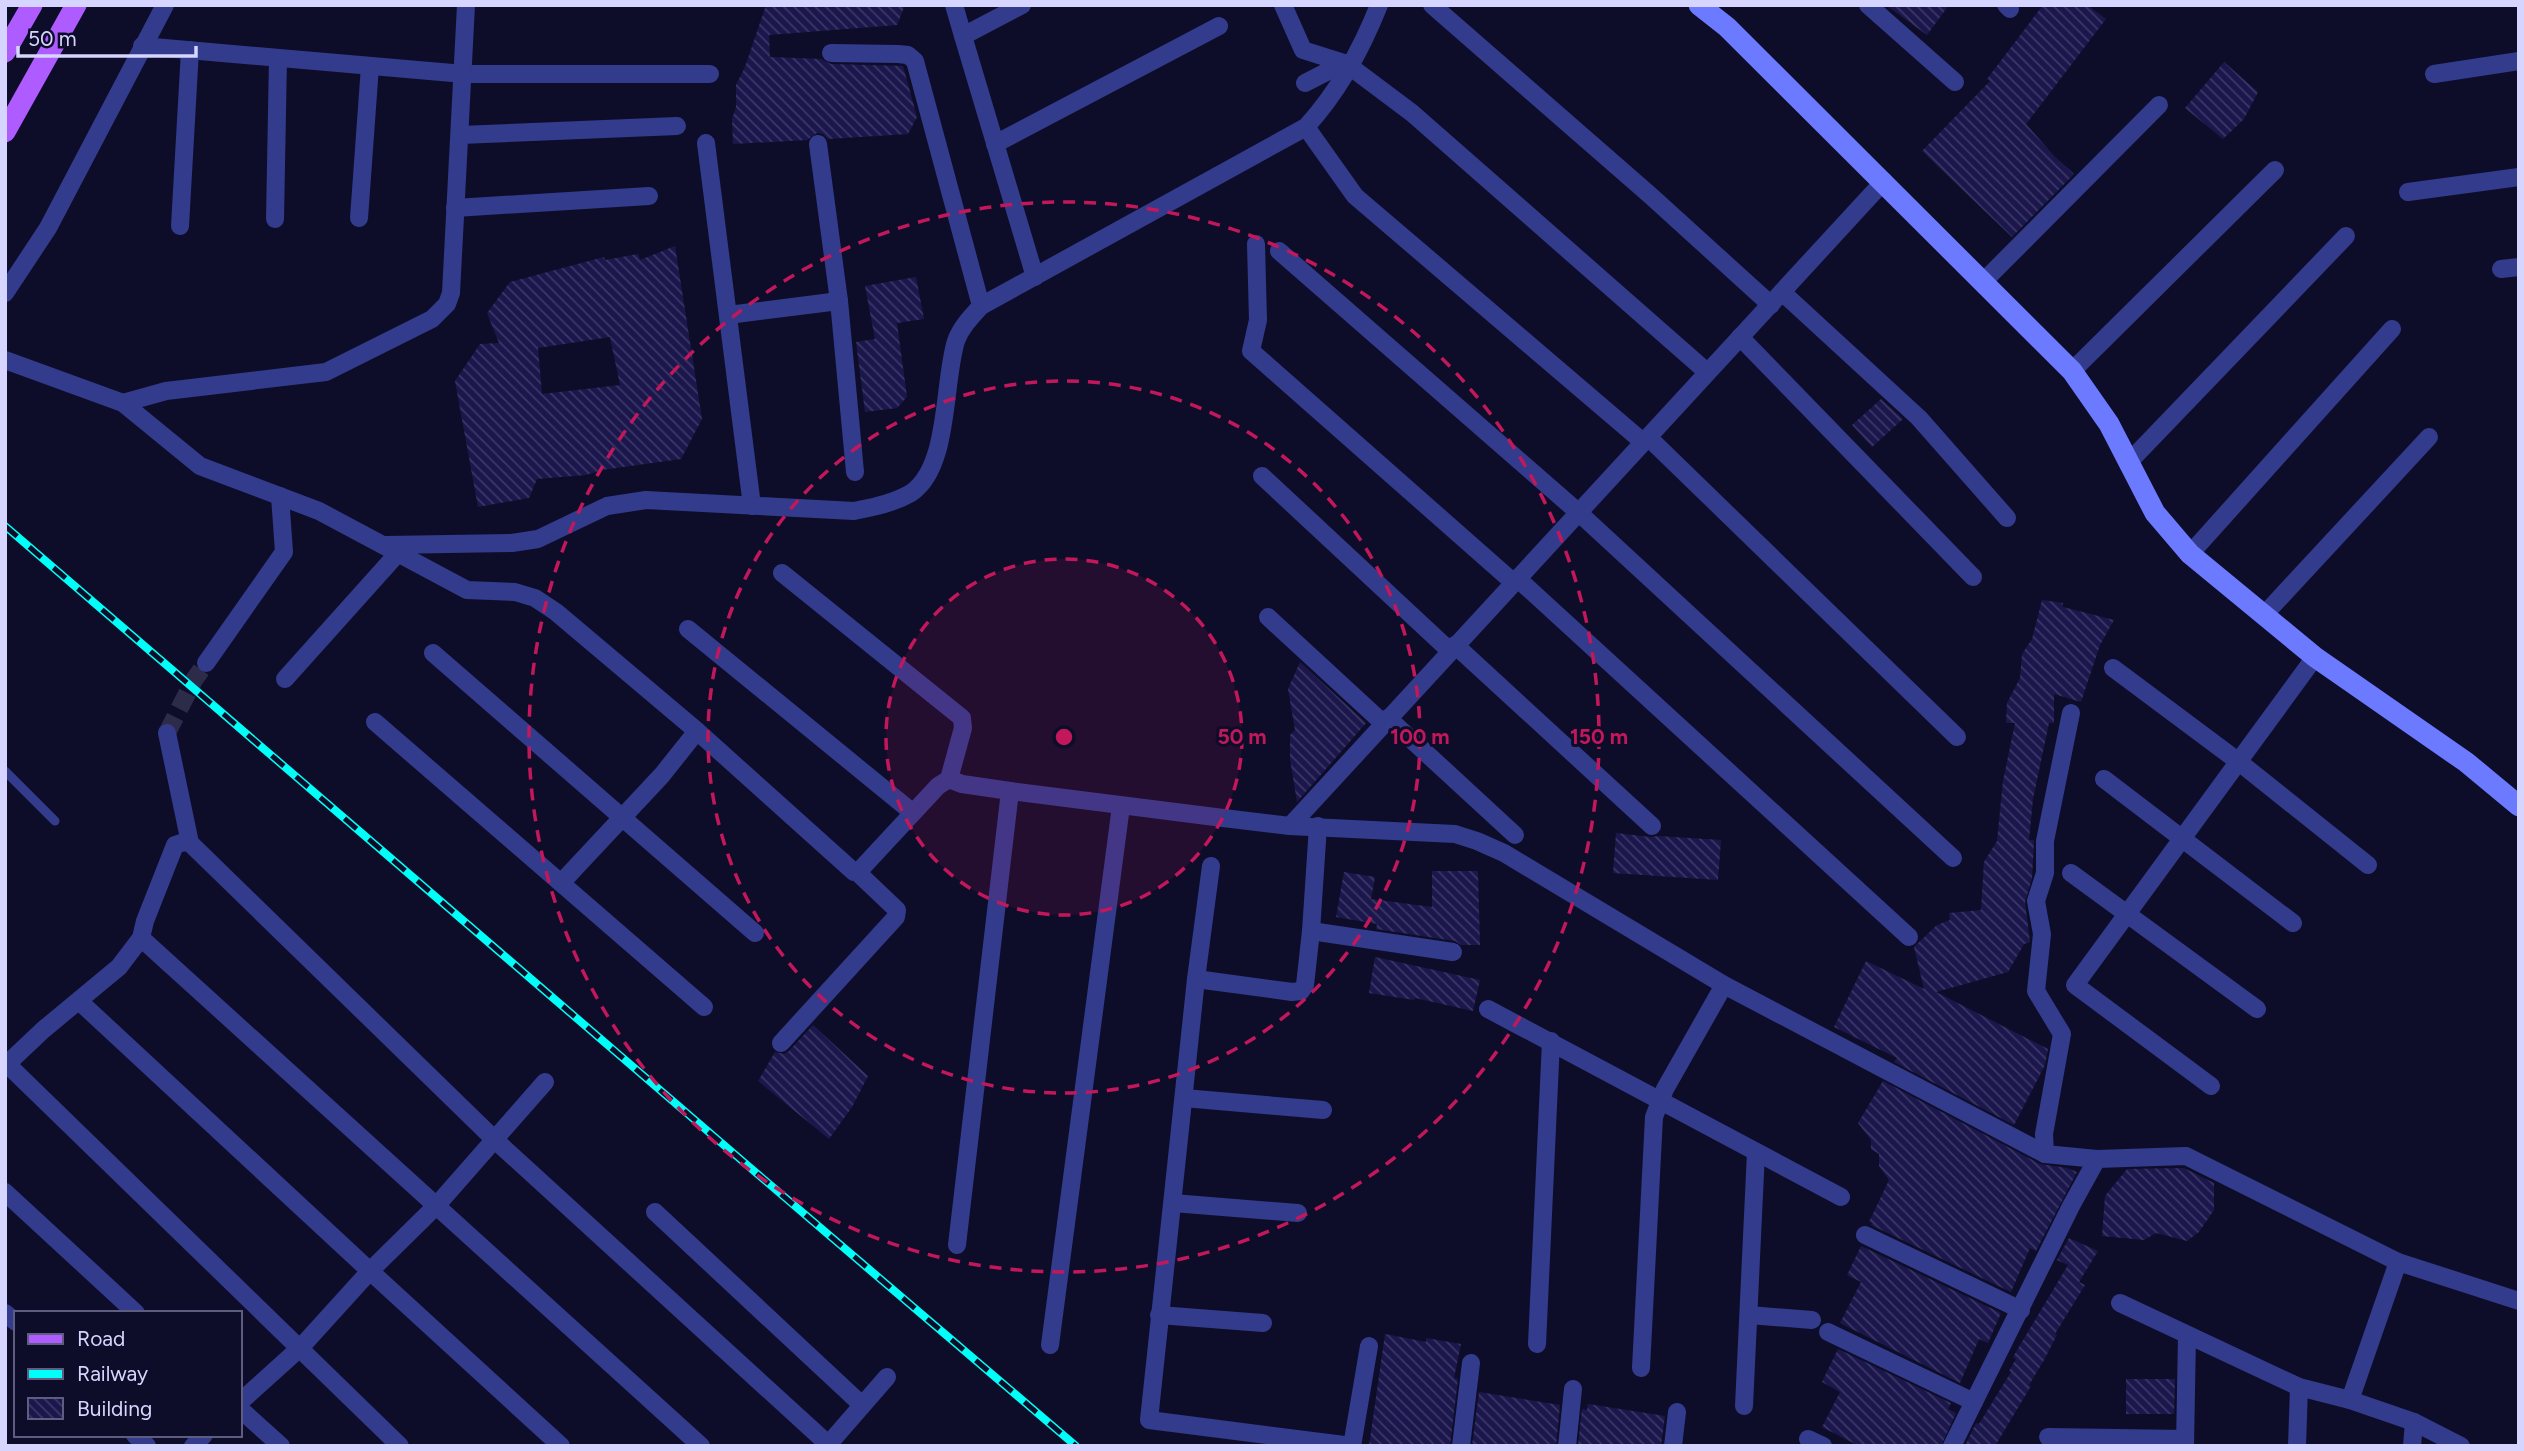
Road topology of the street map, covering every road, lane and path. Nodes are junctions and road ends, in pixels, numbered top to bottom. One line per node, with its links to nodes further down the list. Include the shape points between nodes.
1 (32, 5): 16 (main road)
2 (76, 5): 30 (main road)
3 (165, 5): 14 (street)
4 (466, 5): 22 (street)
5 (954, 5): 13 (street)
6 (1022, 5): 13 (street)
7 (1283, 5): 26 (street, via 1303,50 1345,63)
8 (1379, 5): 20 (street)
9 (1432, 5): 50 (street, via 1651,197)
10 (1699, 5): 37 (street)
11 (1868, 5): 25 (street)
12 (1219, 26): 34 (street)
13 (963, 36): 34 (street)
14 (142, 46): 15 (street); 49 (street, via 48,228)
15 (190, 50): 18 (street); 43 (street)
16 (5, 52)
17 (831, 53): 52 (street, via 898,54 915,61)
18 (278, 58): 21 (street); 42 (street)
19 (2519, 61): 23 (street)
20 (1348, 65): 29 (street); 58 (street, via 1412,113)
21 (370, 66): 22 (street); 41 (street)
22 (464, 74): 24 (street); 31 (street)
23 (2434, 74)
24 (710, 75)
25 (1955, 82)
26 (1305, 83)
27 (2159, 105): 48 (street)
28 (677, 126): 31 (street)
29 (1306, 127): 47 (street); 61 (street, via 1355,196)
30 (5, 132)
31 (460, 135): 40 (street)
32 (706, 143): 53 (street)
33 (818, 144): 51 (street)
34 (995, 144): 47 (street)
35 (2275, 170): 57 (street)
36 (2519, 177): 38 (street)
37 (1884, 181): 48 (street); 50 (street)
38 (2408, 192)
39 (649, 197): 40 (street)
40 (455, 208): 59 (street, via 451,293 432,319 326,372 166,391)
41 (359, 218)
42 (275, 219)
43 (180, 226)
44 (2346, 236): 62 (street)
45 (1256, 244): 73 (street, via 1258,320 1251,351)
46 (1279, 251): 67 (street)
47 (1035, 276): 52 (street)
48 (1984, 281): 57 (street)
49 (5, 293)
50 (1777, 298): 55 (street); 68 (street, via 1919,418)
51 (839, 302): 53 (street); 63 (street)
52 (981, 306): 66 (street, via 957,339 935,460 912,492 854,511)
53 (728, 315): 66 (street)
54 (2392, 329): 70 (street)
55 (1741, 337): 58 (street); 72 (street)
56 (5, 360): 59 (street)
57 (2072, 370): 62 (street, via 2109,424)
58 (1707, 373): 61 (street)
59 (122, 403): 65 (street, via 200,466)
60 (2429, 437): 74 (street)
61 (1646, 440): 67 (street); 88 (street)
62 (2128, 463): 70 (street, via 2155,513)
63 (855, 472)
64 (1262, 476): 77 (street)
65 (280, 496): 69 (street, via 320,511); 80 (street, via 284,552)
66 (752, 506): 69 (street, via 646,500 607,506 538,539)
67 (1578, 512): 73 (street); 105 (street)
68 (2007, 518)
69 (390, 549): 82 (street); 86 (street, via 467,590 536,598)
70 (2190, 554): 74 (street)
71 (782, 573): 91 (street, via 962,718)
72 (1973, 577)
73 (1515, 580): 77 (street); 115 (street)
74 (2264, 615): 79 (street)
75 (1268, 617): 84 (street)
76 (688, 629): 96 (street)
77 (1452, 648): 84 (street); 101 (street)
78 (433, 653): 97 (street)
79 (2315, 657): 89 (street); 95 (street, via 2466,762)
80 (206, 663)
81 (2113, 668): 89 (street)
82 (285, 679)
83 (2071, 713): 134 (street, via 2045,841 2045,873 2036,901 2042,934 2036,991 2062,1034 2044,1134)
84 (1386, 720): 99 (street); 102 (street)
85 (374, 722): 110 (street)
86 (697, 731): 97 (street); 108 (street)
87 (167, 733): 104 (street)
88 (1956, 737)
89 (2239, 762): 103 (street); 106 (street)
90 (5, 771): 98 (lane)
91 (949, 779): 93 (street); 96 (street)
92 (2104, 779): 103 (street)
93 (1010, 791): 94 (street); 143 (street)
94 (1121, 806): 99 (street); 157 (street)
95 (2519, 806)
96 (912, 812): 108 (street)
97 (622, 817): 110 (street); 114 (street)
98 (55, 821)
99 (1290, 826): 100 (street)
100 (1318, 826): 113 (street); 119 (street, via 1455,834 1477,841)
101 (1652, 826)
102 (1515, 835)
103 (2184, 838): 111 (street); 112 (street)
104 (190, 843): 116 (street, via 175,845); 132 (street)
105 (1953, 858)
106 (2368, 865)
107 (1212, 866): 118 (street)
108 (857, 872): 125 (street, via 897,910 896,917)
109 (2071, 873): 111 (street)
110 (561, 883): 121 (street)
111 (2129, 913): 123 (street); 128 (street, via 2075,985)
112 (2293, 923)
113 (1311, 931): 117 (street); 118 (street, via 1301,991)
114 (755, 933)
115 (1909, 937)
116 (141, 938): 120 (street, via 119,967); 139 (street)
117 (1453, 951)
118 (1196, 979): 129 (street)
119 (1724, 985): 130 (street); 134 (street)
120 (79, 1001): 126 (street); 145 (street)
121 (705, 1007)
122 (1489, 1009): 124 (street)
123 (2257, 1009)
124 (1550, 1041): 130 (street); 156 (street)
125 (780, 1043)
126 (6, 1065): 159 (street)
127 (545, 1082): 132 (street)
128 (2211, 1086)
129 (1184, 1098): 131 (street); 138 (street)
130 (1661, 1100): 133 (street); 161 (street, via 1654,1117)
131 (1323, 1110)
132 (495, 1140): 139 (street); 175 (street)
133 (1756, 1152): 137 (street); 151 (street)
134 (2045, 1154): 135 (street)
135 (2097, 1159): 144 (street, via 2186,1156); 148 (street)
136 (5, 1192): 149 (street)
137 (1841, 1197)
138 (1172, 1203): 141 (street); 150 (street)
139 (437, 1205): 145 (street); 179 (street)
140 (655, 1212): 168 (street)
141 (1298, 1213)
142 (1865, 1235): 148 (street)
143 (957, 1245)
144 (2398, 1262): 146 (street); 166 (street)
145 (370, 1271): 159 (street); 178 (street)
146 (2519, 1301)
147 (2120, 1303): 155 (street)
148 (2021, 1310): 167 (street)
149 (134, 1311)
150 (1158, 1315): 153 (street); 158 (street, via 1148,1416 1152,1422 1352,1446)
151 (1749, 1315): 152 (street); 169 (street)
152 (1812, 1320)
153 (1262, 1323)
154 (1828, 1332): 167 (street)
155 (2187, 1335): 163 (street); 174 (street)
156 (1537, 1343)
157 (1050, 1345)
158 (1369, 1346)
159 (301, 1347): 165 (street); 177 (street)
160 (1471, 1363): 180 (street)
161 (1641, 1368)
162 (887, 1377): 168 (street)
163 (2298, 1387): 166 (street); 184 (street)
164 (1573, 1389): 181 (street)
165 (242, 1400)
166 (2350, 1400): 172 (street)
167 (1974, 1402): 183 (street)
168 (862, 1405): 175 (street)
169 (1744, 1406)
170 (242, 1411): 176 (street)
171 (1676, 1412): 182 (street)
172 (2414, 1422): 185 (street); 186 (street)
173 (2048, 1437): 174 (street)
174 (2185, 1442)
175 (828, 1445)
176 (281, 1446)
177 (400, 1446)
178 (561, 1446)
179 (701, 1446)
180 (1461, 1446)
181 (1567, 1446)
182 (1673, 1446)
183 (1952, 1446)
184 (2297, 1446)
185 (2412, 1446)
186 (2461, 1446)

